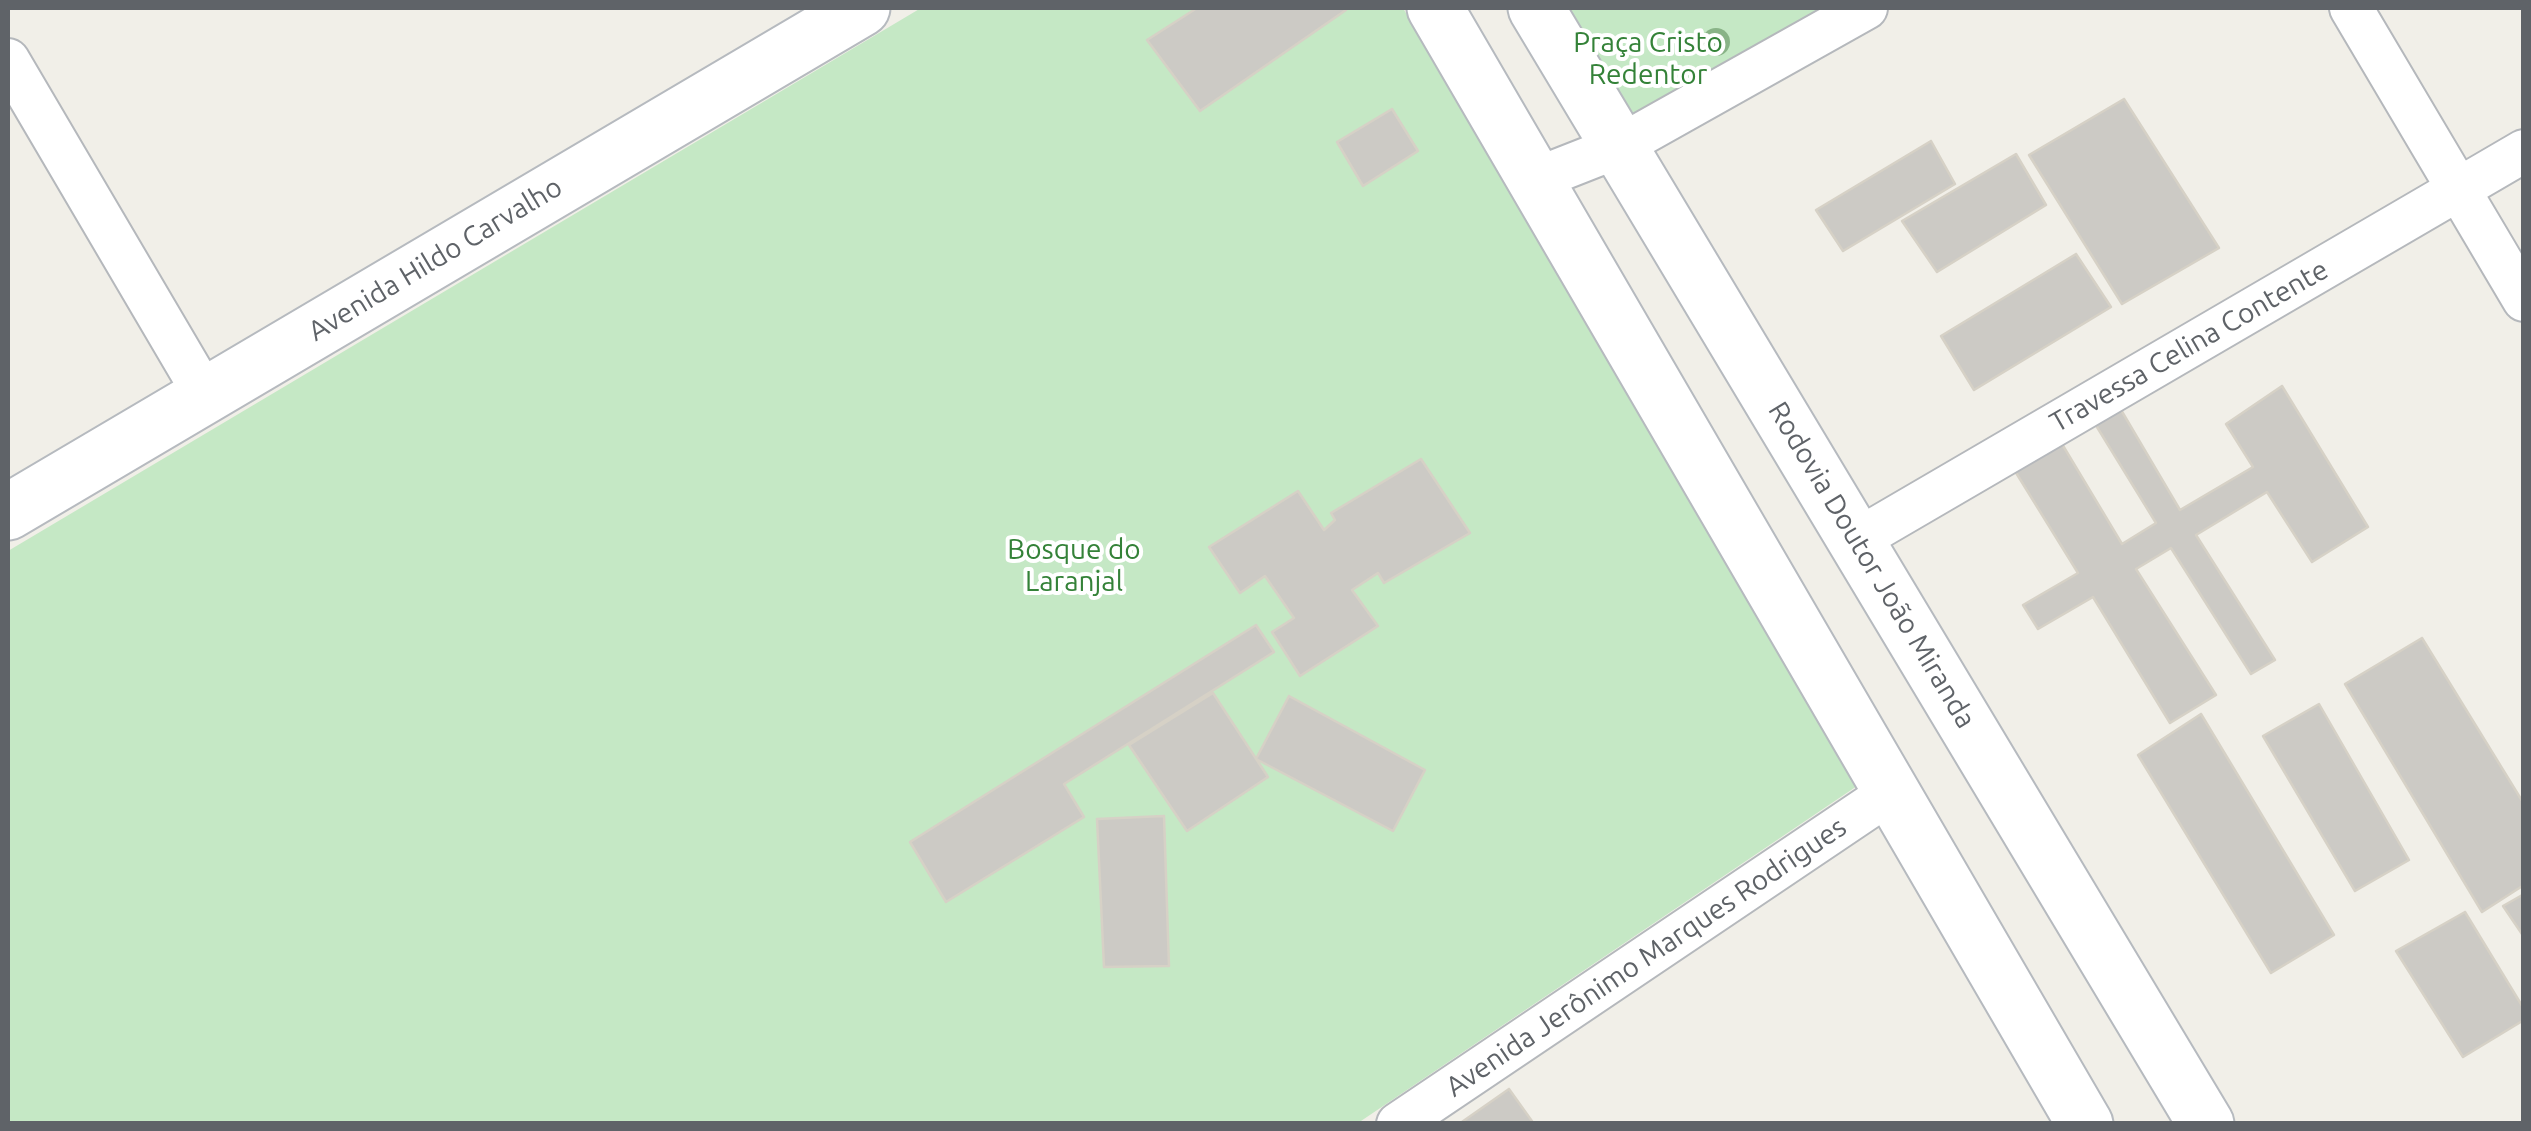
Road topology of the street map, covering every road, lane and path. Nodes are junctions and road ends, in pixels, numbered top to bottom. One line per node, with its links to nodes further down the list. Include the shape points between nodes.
1 (862, 8): 12 (main road, Avenida Hildo Carvalho)
2 (1435, 8): 9 (main road)
3 (1536, 8): 7 (main road, Rodovia Doutor João Miranda)
4 (1866, 8): 7 (street)
5 (2351, 8): 10 (street)
6 (8, 60): 12 (street)
7 (1620, 146): 9 (street); 14 (main road, Rodovia Doutor João Miranda)
8 (2524, 151): 10 (street, Travessa Celina Contente)
9 (1536, 179): 15 (main road)
10 (2458, 189): 11 (street); 14 (street, Travessa Celina Contente)
11 (2524, 300)
12 (205, 395): 13 (main road, Avenida Hildo Carvalho)
13 (8, 512)
14 (1855, 541): 18 (main road, Rodovia Doutor João Miranda)
15 (1894, 790): 16 (street, Avenida Jerônimo Marques Rodrigues); 17 (main road)
16 (1398, 1124)
17 (2086, 1124)
18 (2206, 1124)

